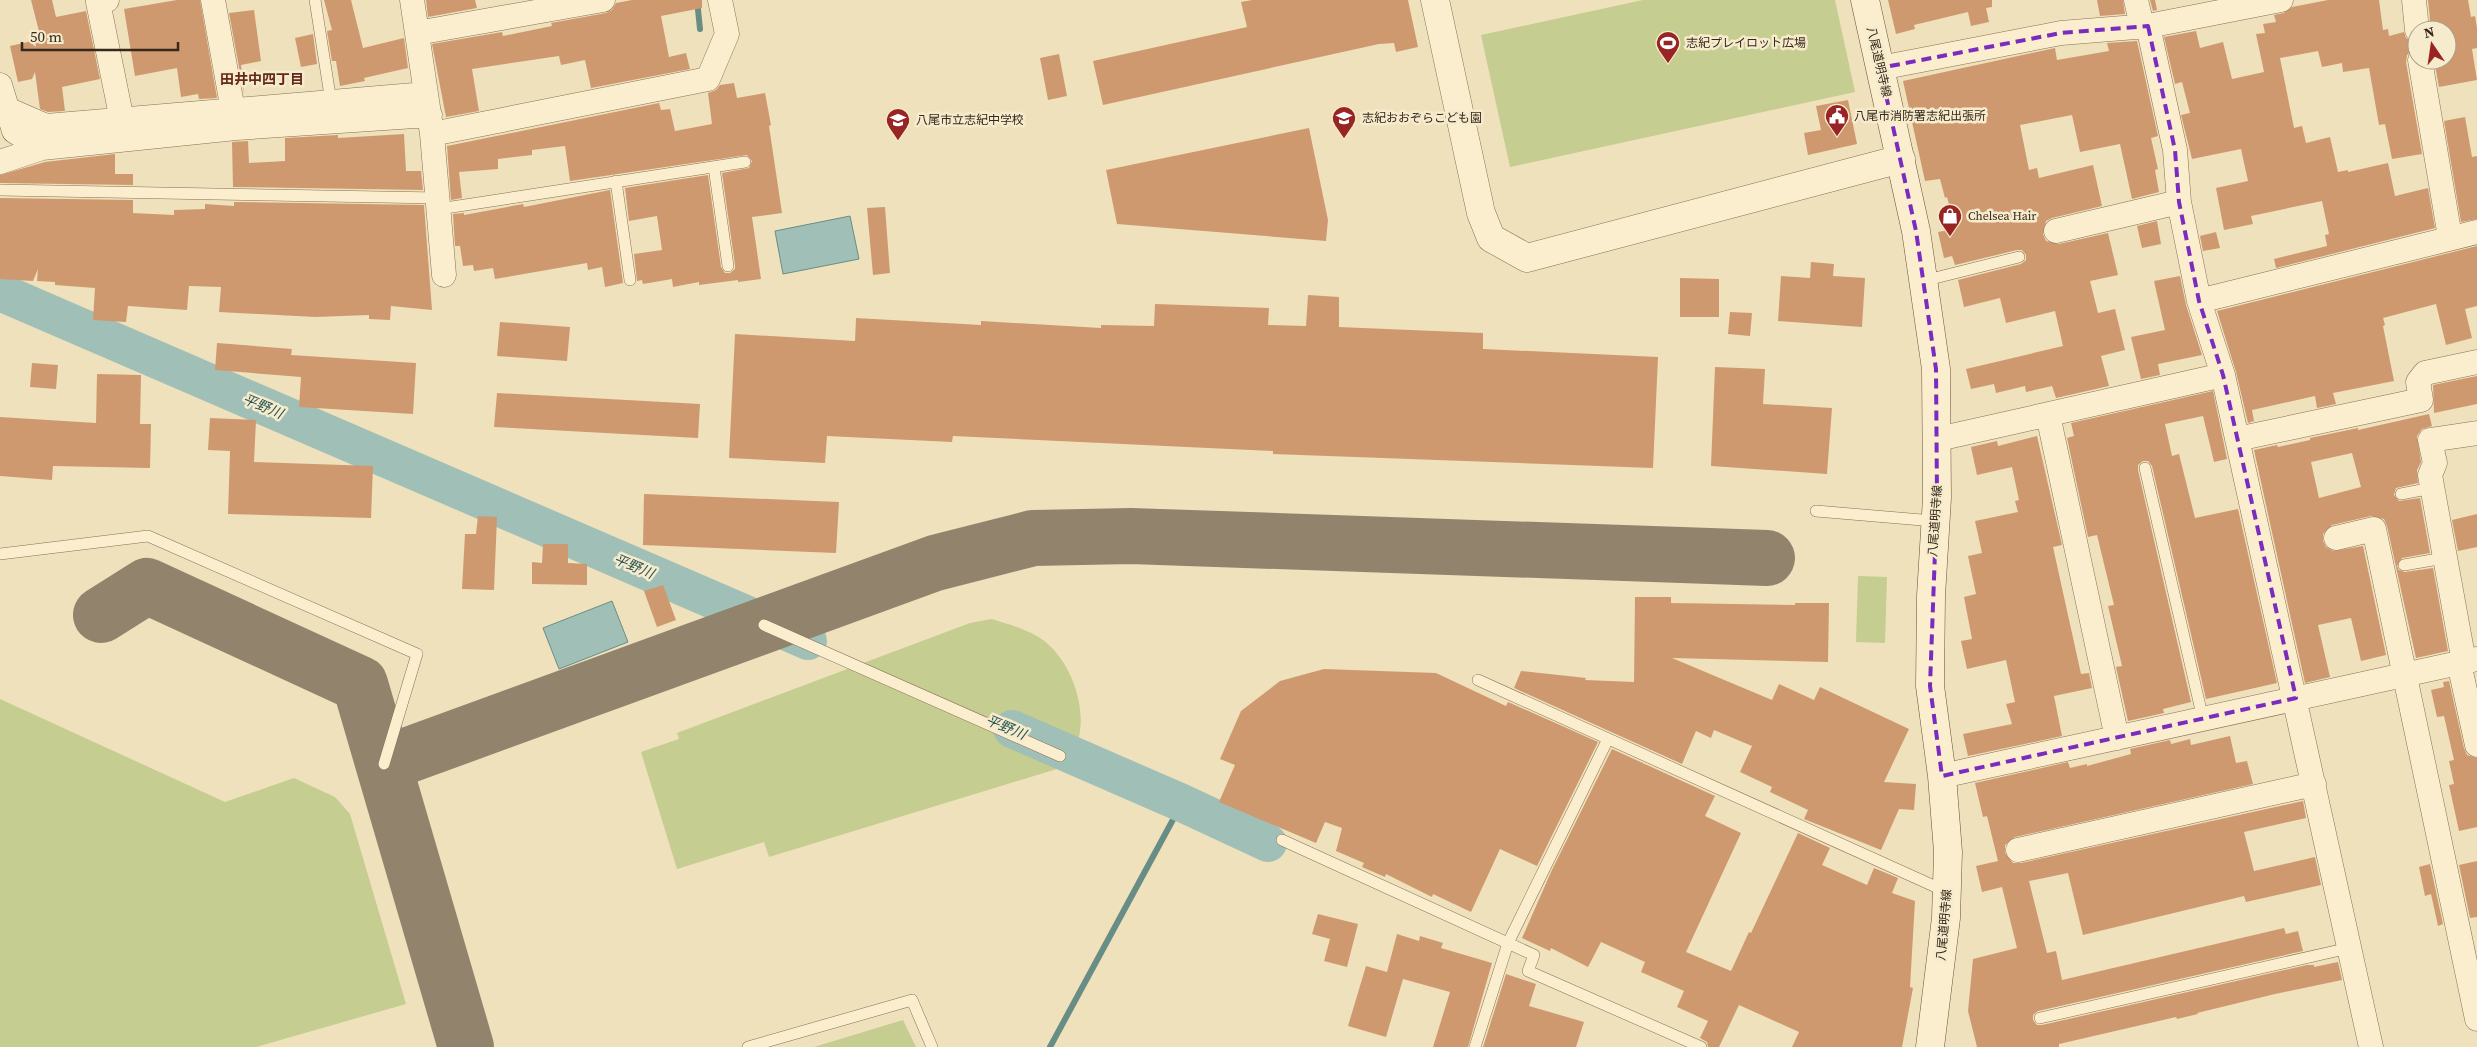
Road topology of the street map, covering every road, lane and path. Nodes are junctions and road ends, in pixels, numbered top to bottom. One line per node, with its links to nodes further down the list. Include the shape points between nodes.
1 (107, 0): 23 (street, via 98,2)
2 (213, 0): 22 (street)
3 (315, 0): 20 (lane)
4 (412, 0): 15 (street)
5 (603, 0): 15 (street)
6 (720, 0): 21 (street, via 727,34 708,79)
7 (1436, 0): 25 (main road, via 1480,213 1491,238 1527,258)
8 (1865, 0): 16 (main road, 八尾道明寺線)
9 (2136, 0): 14 (street)
10 (2281, 0): 12 (street)
11 (2414, 0): 13 (street)
12 (2228, 5): 14 (street)
13 (2416, 20)
14 (2145, 26): 16 (street, via 2061,33); 31 (street, via 2175,150)
15 (417, 33): 21 (street)
16 (1880, 68): 25 (main road, 八尾道明寺線)
17 (2422, 70): 35 (street)
18 (0, 85): 19 (street)
19 (3, 107): 23 (street, via 46,126); 24 (street, via 14,132)
20 (333, 112): 21 (street); 22 (street); 22 (street, via 299,106)
21 (429, 114): 32 (street)
22 (236, 120): 23 (street)
23 (123, 130): 24 (street)
24 (42, 148): 26 (street)
25 (1901, 158): 40 (main road, 八尾道明寺線)
26 (0, 162)
27 (745, 162): 28 (lane)
28 (714, 167): 29 (lane); 37 (lane)
29 (616, 181): 32 (lane); 39 (lane)
30 (0, 190): 32 (lane)
31 (2179, 202): 33 (street); 41 (street)
32 (438, 203): 38 (street)
33 (2056, 231)
34 (2477, 232): 35 (street)
35 (2450, 237): 41 (street)
36 (2019, 257): 40 (lane)
37 (728, 266)
38 (444, 275)
39 (630, 280)
40 (1923, 281): 47 (main road, 八尾道明寺線, via 1936,369)
41 (2199, 301): 43 (street)
42 (2477, 362): 46 (street, via 2425,373 2418,382 2421,400)
43 (2223, 375): 44 (street); 46 (street)
44 (2048, 415): 47 (street); 63 (street)
45 (2477, 433): 49 (street, via 2430,440 2435,463 2430,475)
46 (2237, 438): 61 (street)
47 (1938, 439): 52 (main road, 八尾道明寺線)
48 (2146, 468): 62 (lane)
49 (2432, 488): 50 (lane); 55 (street)
50 (2402, 494)
51 (1816, 511): 52 (lane)
52 (1934, 521): 68 (main road, 八尾道明寺線, via 1930,686)
53 (2336, 538): 59 (street, via 2374,529)
54 (0, 554): 67 (lane, via 148,536 417,654)
55 (2444, 558): 56 (lane); 58 (street)
56 (2404, 565)
57 (764, 626): 66 (lane)
58 (2467, 661): 59 (street); 65 (street)
59 (2406, 674): 61 (street); 76 (street)
60 (1478, 680): 64 (lane)
61 (2296, 698): 62 (street); 69 (street)
62 (2203, 719): 63 (street)
63 (2117, 738): 68 (street)
64 (1608, 739): 72 (lane); 73 (lane)
65 (2477, 744)
66 (1060, 756)
67 (384, 764)
68 (1942, 776): 72 (main road, 八尾道明寺線, via 1948,852)
69 (2314, 784): 71 (street); 74 (street)
70 (1282, 840): 73 (lane)
71 (2018, 850)
72 (1947, 892): 81 (main road, 八尾道明寺線)
73 (1508, 943): 79 (lane); 80 (lane, via 1534,955 1528,971)
74 (2350, 948): 75 (lane); 82 (street)
75 (2040, 1018)
76 (2477, 1019)
77 (748, 1047): 78 (lane, via 912,1000)
78 (932, 1047)
79 (1475, 1047)
80 (1701, 1047)
81 (1930, 1047)
82 (2371, 1047)

